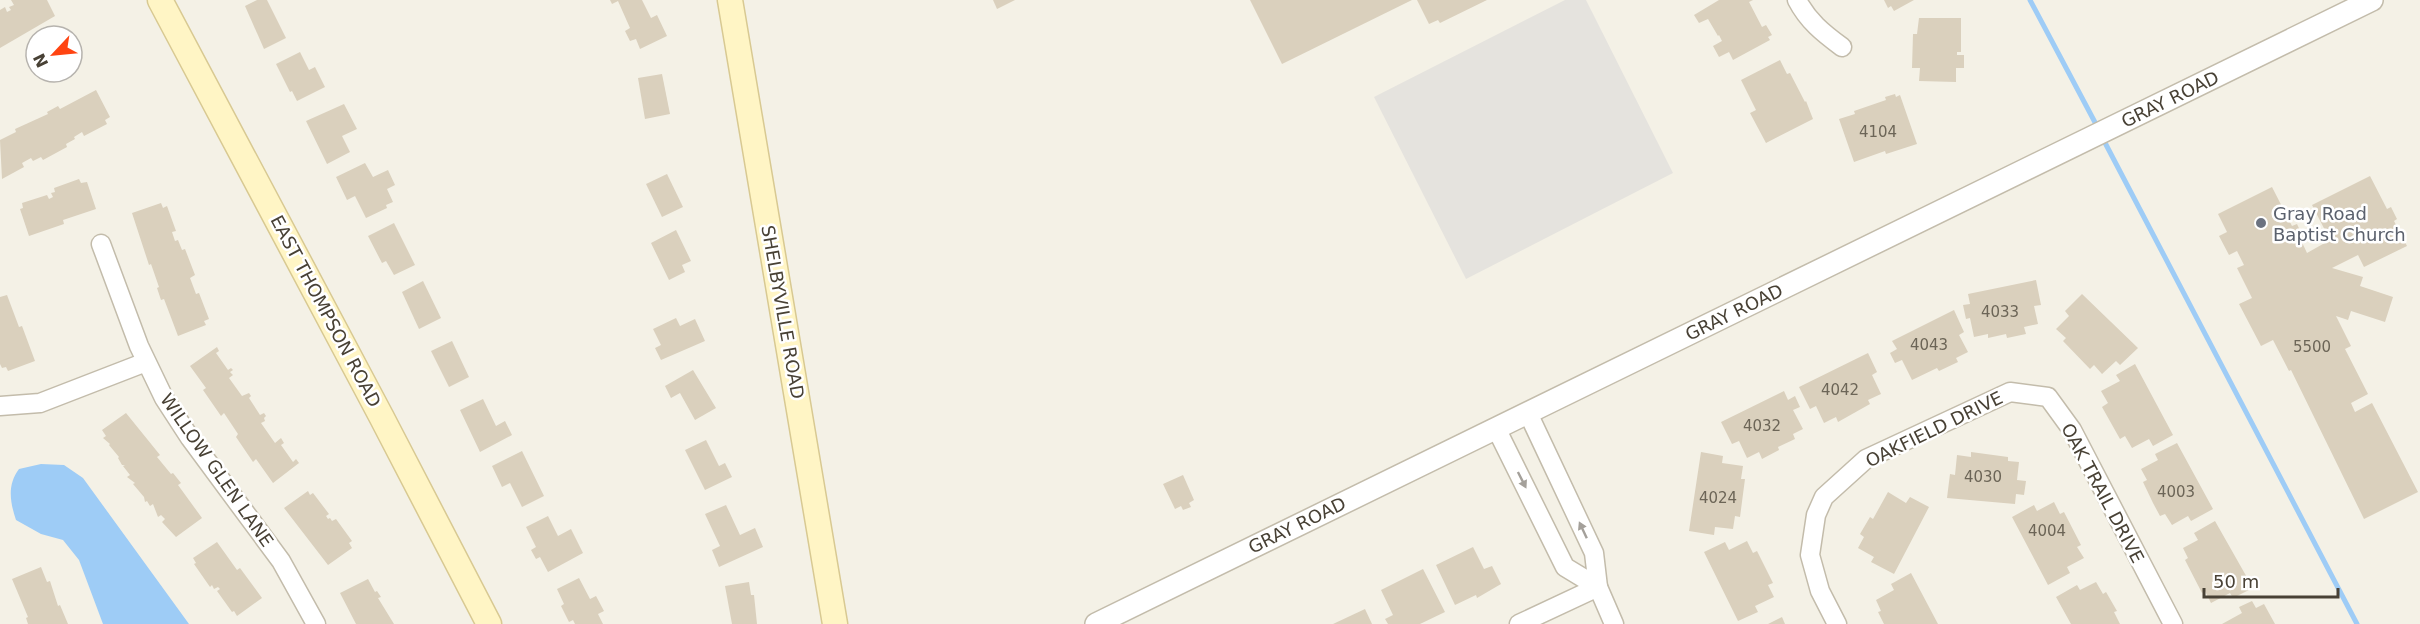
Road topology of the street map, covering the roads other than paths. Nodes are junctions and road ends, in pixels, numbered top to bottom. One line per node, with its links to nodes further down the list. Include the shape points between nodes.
1 (160, 0): 14 (main road, EAST THOMPSON ROAD)
2 (730, 0): 15 (main road, SHELBYVILLE ROAD)
3 (1797, 0): 5 (street, via 1820,31)
4 (2367, 1): 10 (street, GRAY ROAD)
5 (1842, 47)
6 (101, 244): 7 (street, WILLOW GLEN LANE)
7 (146, 362): 9 (street, via 40,403); 13 (street, WILLOW GLEN LANE, via 172,412 271,547)
8 (2010, 392): 19 (street, OAKFIELD DRIVE, via 1866,459 1824,497 1815,515 1810,555 1820,591); 20 (street, OAK TRAIL DRIVE, via 2048,397 2072,430)
9 (0, 405)
10 (1528, 413): 11 (street, GRAY ROAD); 12 (street, one-way to 10, via 1594,553)
11 (1496, 428): 12 (street, one-way to 12, via 1565,567); 16 (street, GRAY ROAD)
12 (1598, 587): 17 (street); 18 (street)
13 (316, 624)
14 (489, 624)
15 (835, 624)
16 (1096, 624)
17 (1519, 624)
18 (1614, 624)
19 (1837, 624)
20 (2173, 624)

